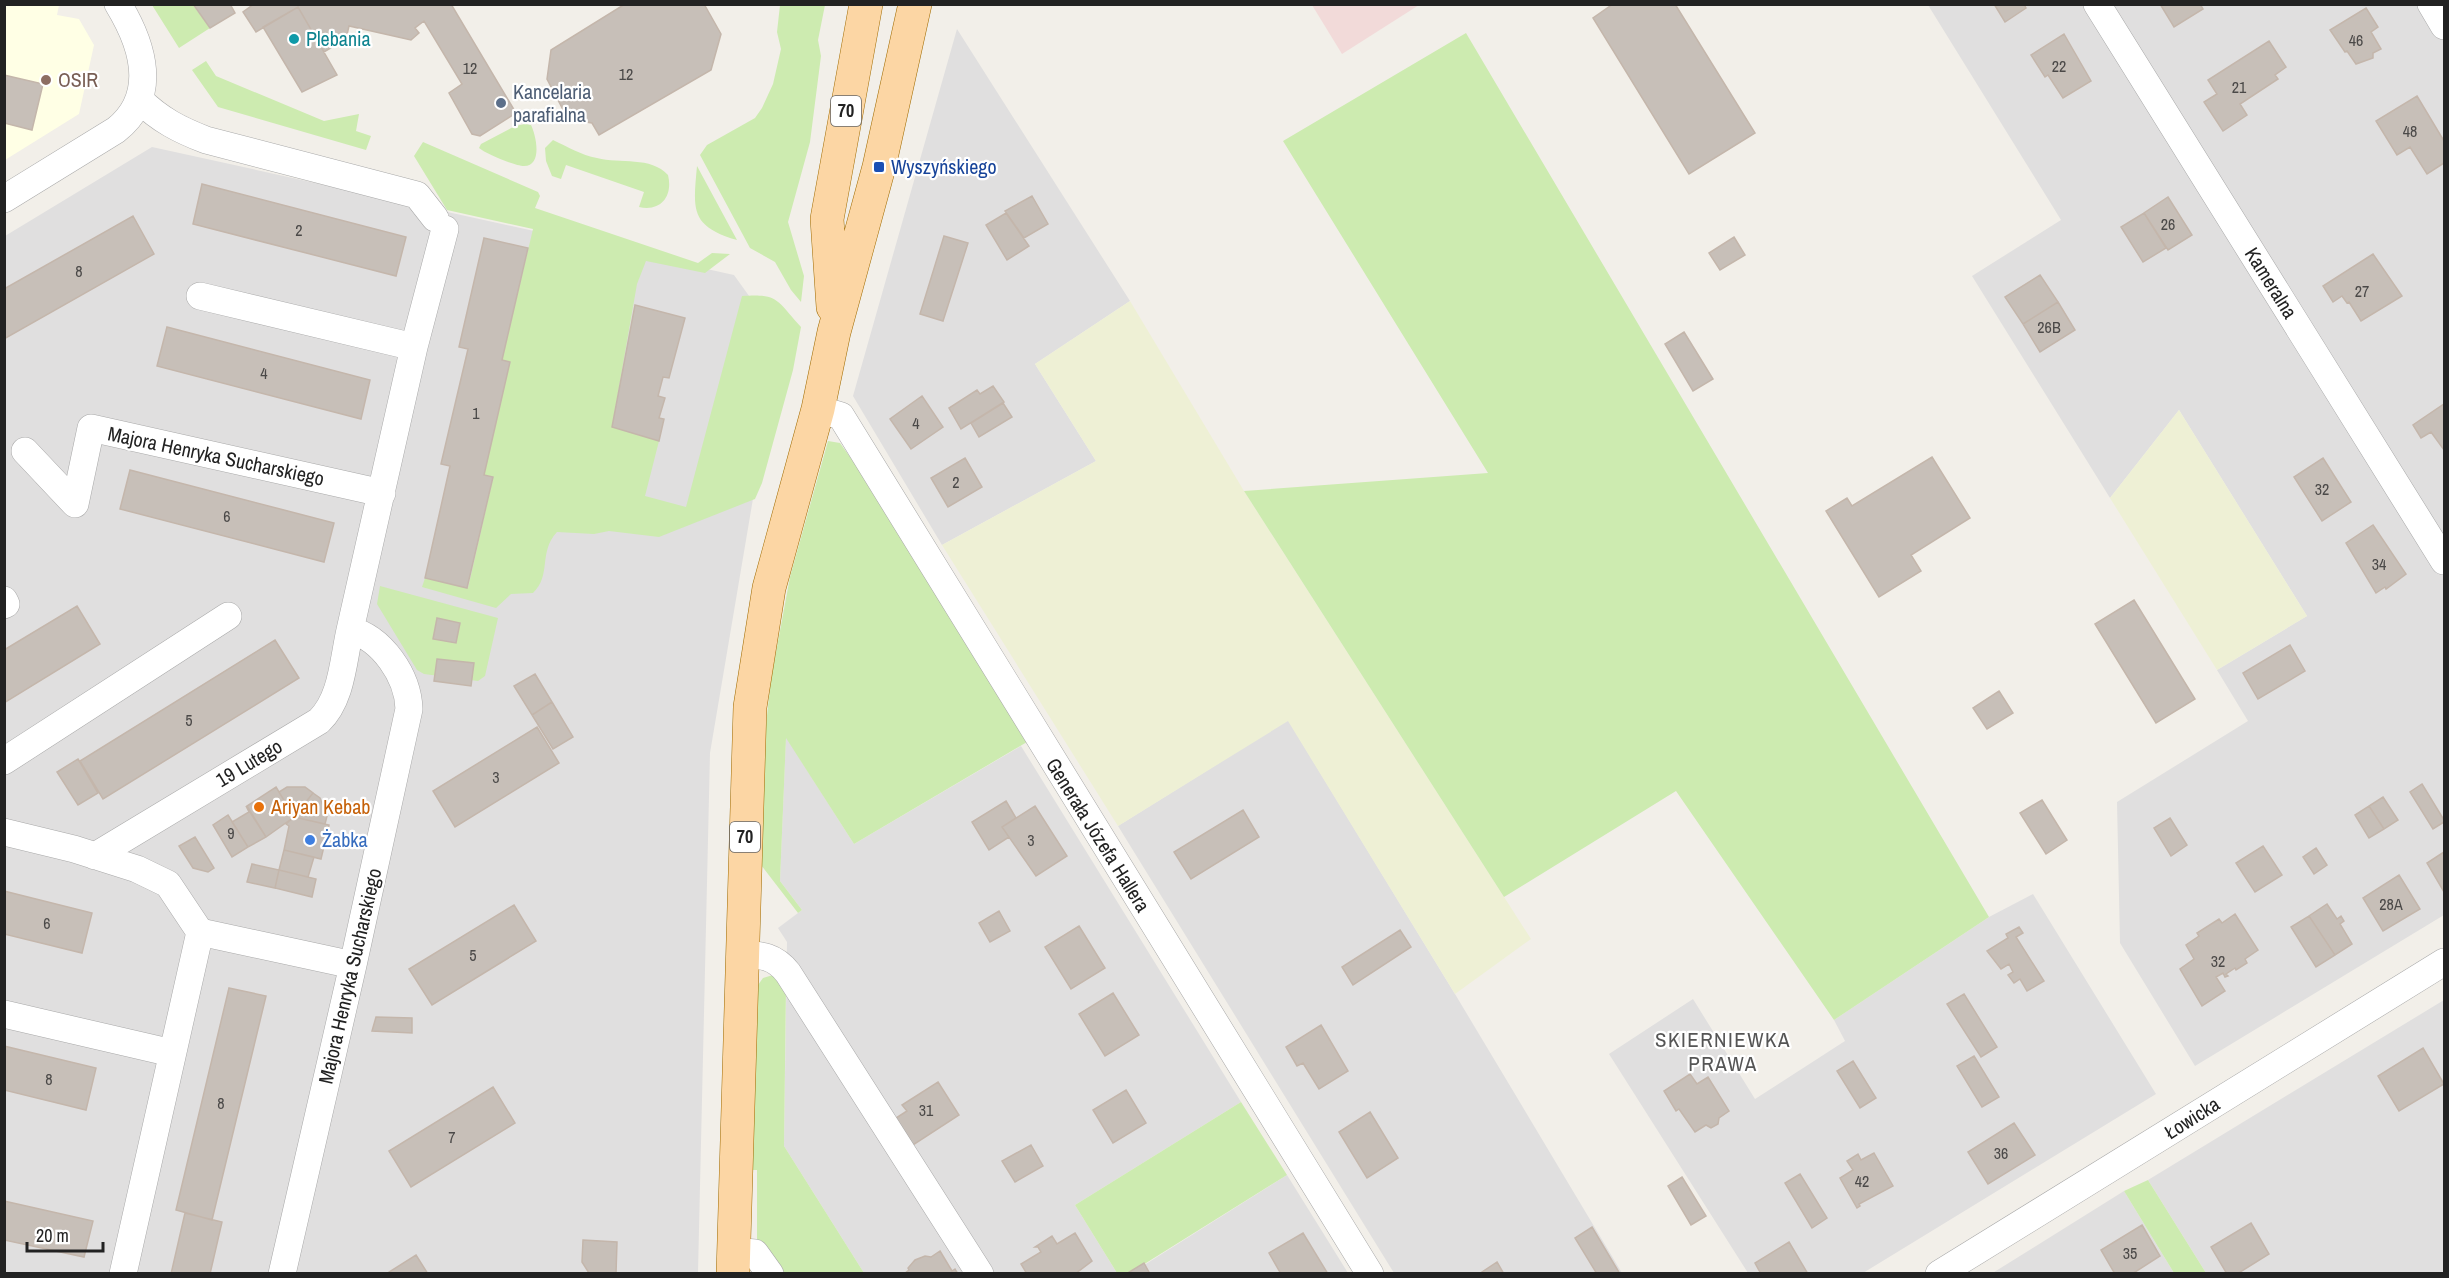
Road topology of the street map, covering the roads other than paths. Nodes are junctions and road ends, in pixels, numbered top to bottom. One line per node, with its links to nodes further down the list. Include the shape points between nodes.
1 (118, 4): 7 (street, via 131,26 142,62)
2 (866, 4): 10 (main road, 70, via 827,219)
3 (915, 4): 10 (main road, 70, via 879,167)
4 (2097, 4): 15 (street, Kameralna)
5 (2431, 4): 6 (street)
6 (2445, 26)
7 (140, 100): 8 (street, via 128,121 116,130); 11 (street, via 175,128 206,140 417,195 440,224)
8 (4, 199)
9 (200, 296): 11 (street)
10 (834, 332): 12 (main road, 70)
11 (414, 347): 14 (street)
12 (818, 409): 22 (main road, 70, via 768,588 750,707); 32 (street, Generała Józefa Hallera, via 841,416)
13 (25, 451): 14 (street, Majora Henryka Sucharskiego, via 75,504 91,428)
14 (382, 493): 17 (street)
15 (2445, 561)
16 (228, 616): 18 (street)
17 (350, 630): 20 (street, 19 Lutego, via 336,697 319,721); 24 (street, Majora Henryka Sucharskiego, via 374,640 386,654 404,682 410,709)
18 (4, 761)
19 (4, 832): 20 (street)
20 (95, 856): 21 (street, via 168,884)
21 (200, 932): 24 (street); 26 (street)
22 (741, 954): 27 (main road, 70); 31 (street, via 769,957 788,973)
23 (2445, 962): 33 (street, Łowicka)
24 (353, 965): 29 (street, Majora Henryka Sucharskiego)
25 (4, 1014): 26 (street)
26 (172, 1053): 28 (street)
27 (733, 1262): 30 (street, via 755,1253)
28 (123, 1274)
29 (282, 1274)
30 (770, 1274)
31 (980, 1274)
32 (1370, 1274)
33 (1939, 1274)

